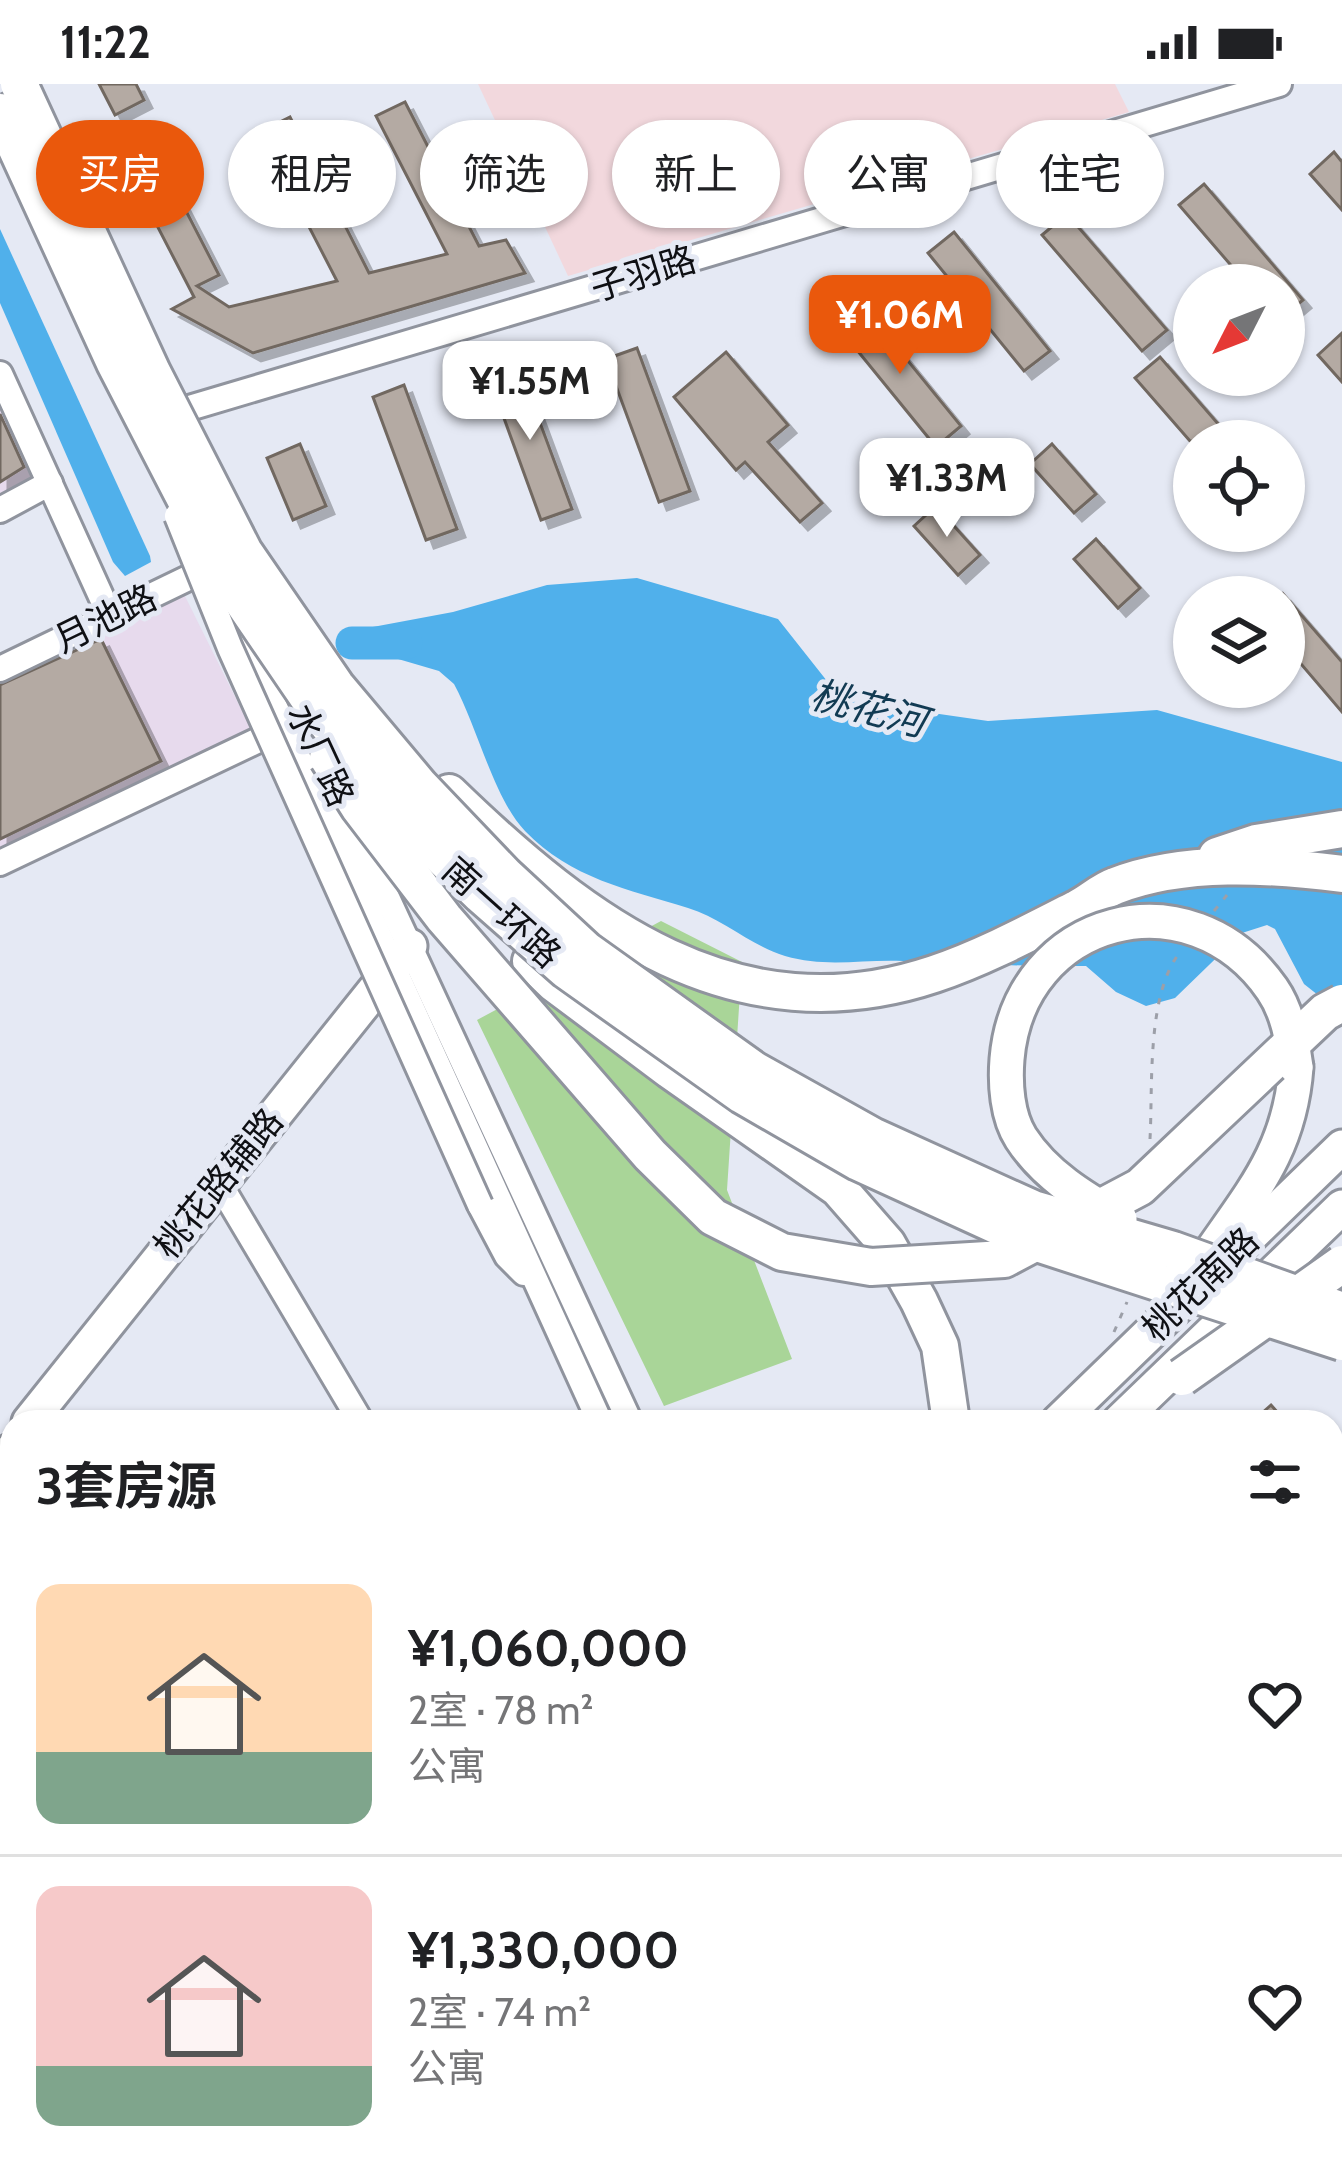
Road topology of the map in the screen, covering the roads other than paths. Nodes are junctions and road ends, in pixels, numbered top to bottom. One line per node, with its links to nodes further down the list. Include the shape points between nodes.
1 (21, 84): 6 (street, 水厂路); 9 (highway, 南一环路, bridge, via 152,372)
2 (1279, 84): 6 (street, 子羽路)
3 (0, 108): 4 (highway, 南一环路, bridge); 6 (street, 水厂路)
4 (115, 363): 9 (highway, 南一环路, bridge); 12 (street, bridge)
5 (0, 374): 7 (street)
6 (157, 418): 9 (street, 水厂路); 18 (street, 水厂路)
7 (50, 483): 8 (street); 10 (street)
8 (0, 510)
9 (226, 564): 10 (street, 月池路); 13 (highway, 南一环路, bridge, via 316,709); 16 (highway, bridge, via 517,860 607,928 689,970 768,992 860,990 934,974 1113,886); 18 (street, 水厂路); 19 (highway, bridge, via 257,643 359,807 444,918 713,1217 782,1252 871,1267 1004,1258 1140,1187); 23 (highway, 南一环路, bridge, via 420,786 586,950 754,1070 874,1137 1033,1209)
10 (110, 616): 11 (street, 月池路)
11 (0, 669)
12 (269, 735): 15 (street); 28 (street, bridge, via 480,1205 507,1256)
13 (395, 812): 32 (highway, 南一环路, bridge, via 566,970 742,1095 857,1162 1031,1241); 38 (highway, bridge, via 554,983 838,1188 887,1244 919,1301 940,1346)
14 (1342, 829): 16 (highway, via 1256,843)
15 (0, 862)
16 (1169, 872): 17 (highway, via 1282,867)
17 (1342, 874)
18 (401, 956): 21 (main road, 桃花路辅路); 28 (street, 水厂路); 37 (street, 水厂路)
19 (1342, 1003)
20 (1342, 1147): 24 (main road, 桃花南路)
21 (219, 1183): 34 (main road, 桃花路辅路); 35 (street)
22 (1342, 1207): 26 (main road, 桃花南路)
23 (1173, 1250): 30 (main road, bridge, via 1052,1173 1019,1136 1005,1086 1019,1000 1048,961 1091,932 1140,921 1181,922 1244,956 1274,991 1296,1067 1276,1157); 31 (highway, 南一环路, bridge)
24 (1225, 1262): 26 (main road); 27 (main road, 桃花南路)
25 (1342, 1264): 33 (highway, bridge)
26 (1264, 1280): 29 (main road, 桃花南路); 31 (main road)
27 (1199, 1285): 29 (main road); 30 (main road, 桃花南路)
28 (542, 1292): 36 (street, 水厂路)
29 (1238, 1304): 32 (main road); 40 (main road, 桃花南路)
30 (1169, 1313): 39 (main road, 桃花南路)
31 (1342, 1313)
32 (1342, 1346)
33 (1182, 1377): 41 (main road)
34 (39, 1410)
35 (354, 1410)
36 (595, 1410)
37 (624, 1410)
38 (948, 1410)
39 (1070, 1410)
40 (1134, 1410)
41 (1138, 1410)

